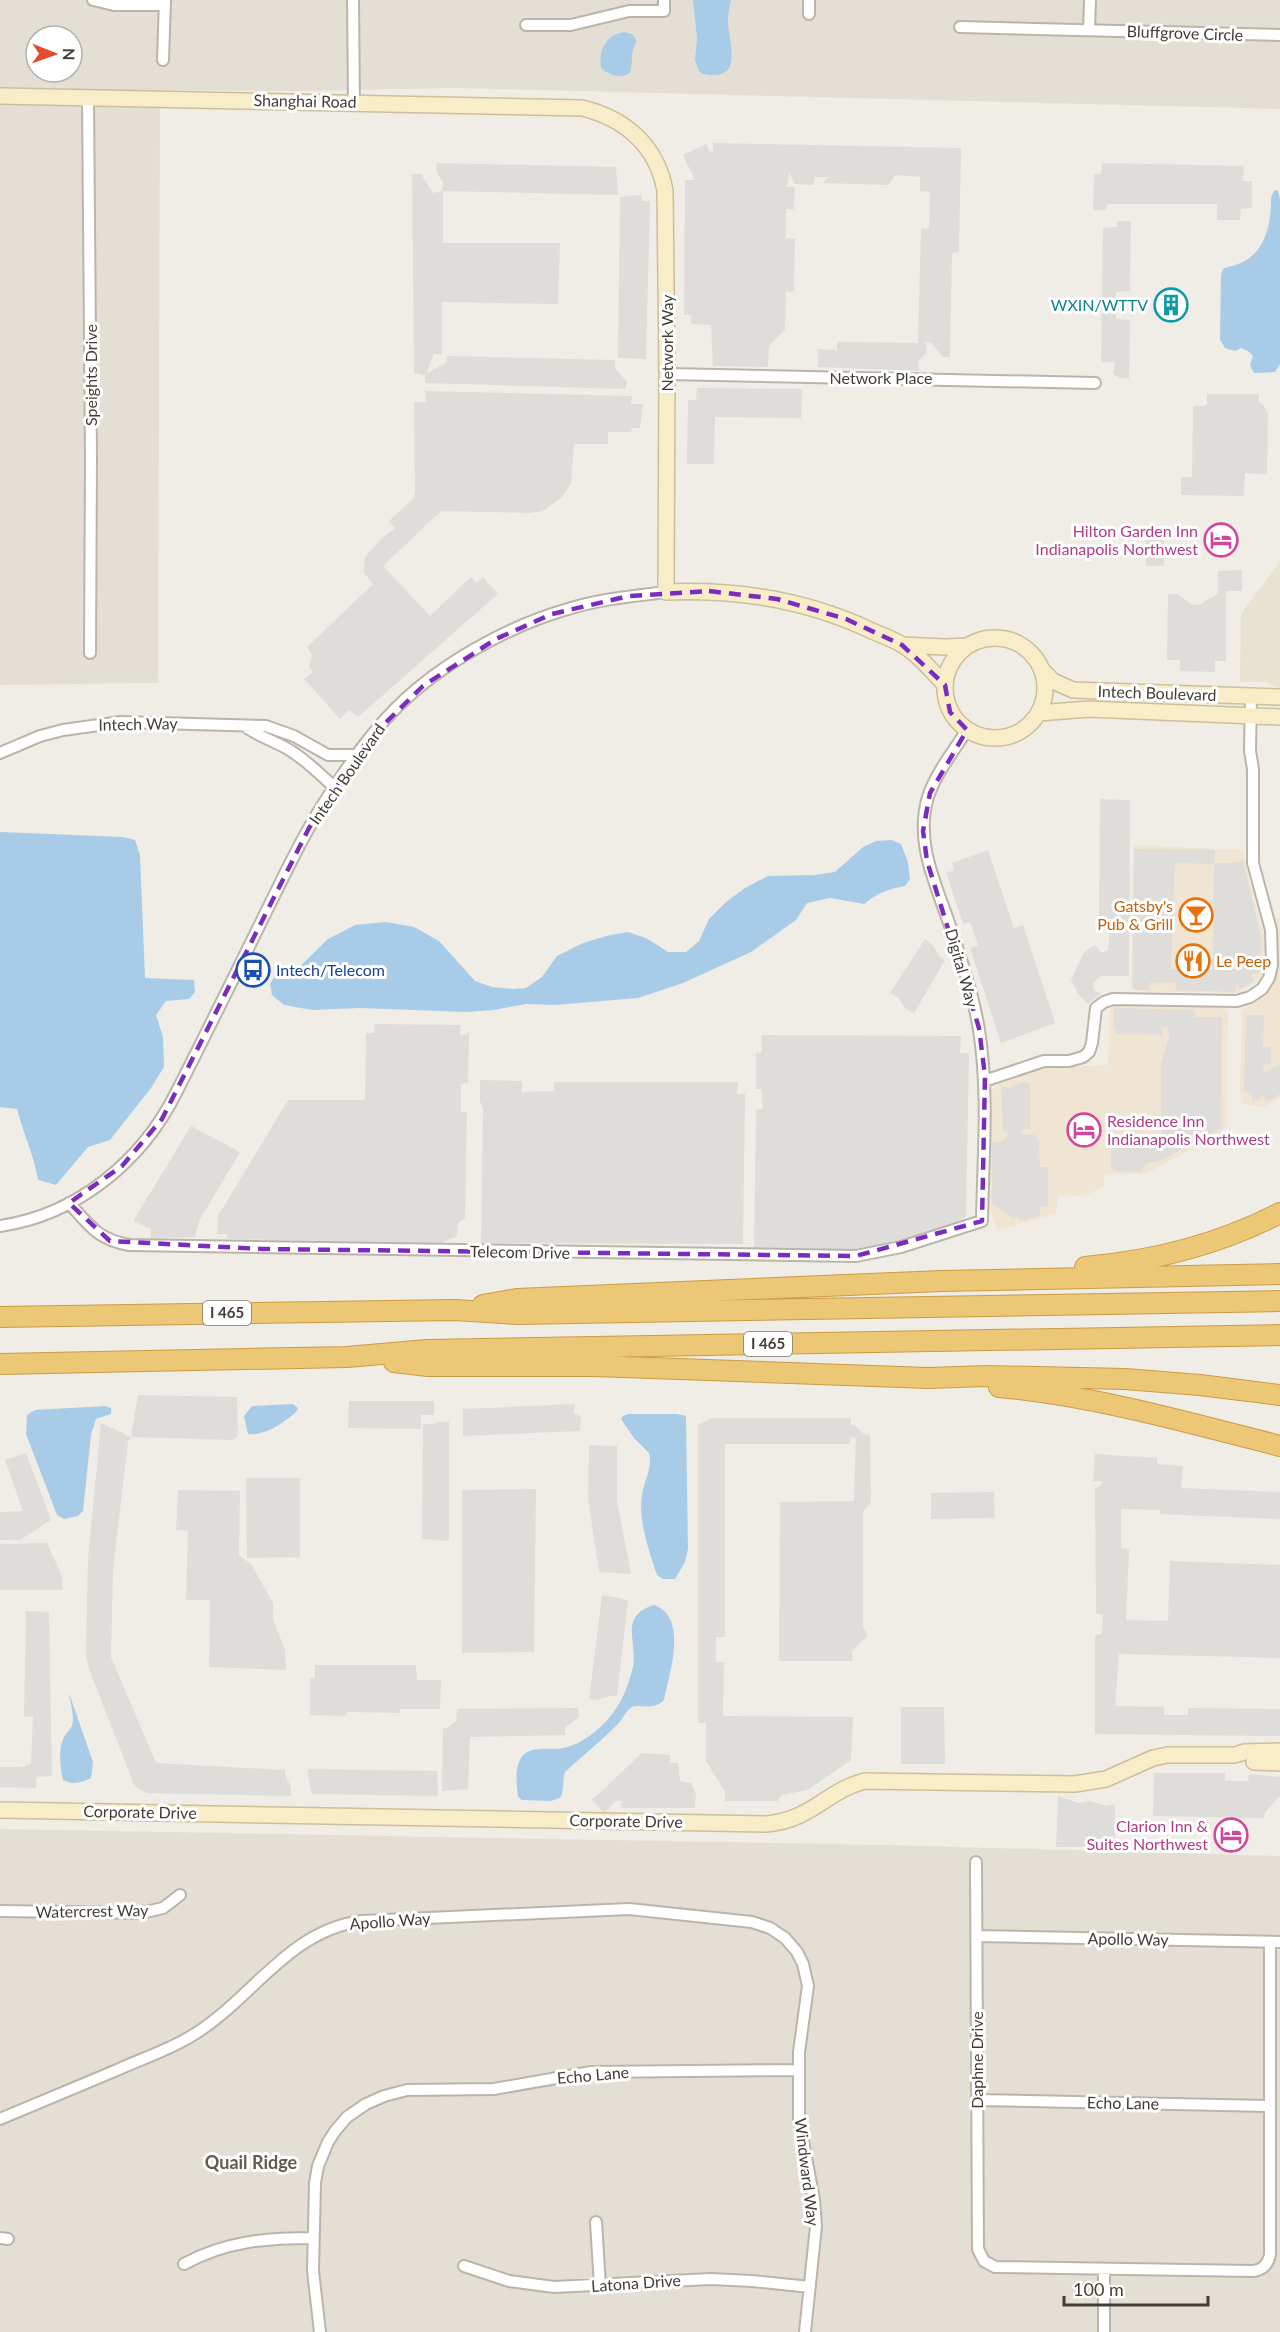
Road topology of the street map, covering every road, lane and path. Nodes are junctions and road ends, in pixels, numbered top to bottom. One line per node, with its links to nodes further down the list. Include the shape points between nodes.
1 (93, 0): 5 (street, via 114,4)
2 (353, 0): 15 (street)
3 (809, 0): 7 (street)
4 (1090, 0): 10 (street)
5 (165, 3): 12 (street)
6 (664, 5): 8 (street, via 571,25)
7 (809, 15)
8 (526, 25)
9 (960, 27): 10 (street, Bluffgrove Circle)
10 (1089, 30): 11 (street, Bluffgrove Circle)
11 (1280, 35)
12 (163, 60)
13 (0, 96): 14 (street, Shanghai Road)
14 (88, 98): 15 (street, Shanghai Road); 22 (street, Speights Drive)
15 (354, 102): 16 (street, Shanghai Road, via 582,108)
16 (609, 116): 17 (street, Network Way, via 631,129 644,143 664,187)
17 (667, 374): 18 (street, Network Place); 19 (street, Network Way)
18 (1095, 383)
19 (666, 592): 20 (street, Intech Boulevard, via 726,592 794,603 846,619); 33 (street, Intech Boulevard, via 611,598 569,609 496,639 416,691 390,714)
20 (902, 645): 21 (street, Intech Boulevard); 24 (street, Intech Boulevard)
21 (967, 646): 23 (street, via 988,638 1011,640 1031,653); 24 (street, via 952,662)
22 (90, 652)
23 (1041, 669): 25 (street, Intech Boulevard, via 1053,681 1073,690); 27 (street, via 1045,693)
24 (945, 685): 31 (street, via 950,712)
25 (1251, 696): 26 (street, Intech Boulevard); 28 (street)
26 (1280, 697)
27 (1038, 713): 28 (street, Intech Boulevard, via 1089,709); 31 (street, via 1023,730 1005,738 985,738)
28 (1250, 715): 29 (street, Intech Boulevard); 35 (street, via 1253,863 1271,930 1272,965 1266,983 1255,995 1237,1001 1104,1002 1096,1008 1092,1044 1083,1057 1044,1061)
29 (1280, 717)
30 (245, 725): 32 (street, Intech Way, via 96,724 40,736); 33 (street, Intech Way, via 280,730 328,755); 34 (street, via 295,753)
31 (967, 730): 35 (street, Digital Way, via 930,793 923,831 927,861 979,1028)
32 (0, 753)
33 (357, 755): 34 (street, Intech Boulevard)
34 (334, 787): 36 (street, Intech Boulevard, via 309,828 162,1119 122,1166)
35 (984, 1081): 38 (street, Digital Way)
36 (69, 1203): 38 (street, Telecom Drive, via 94,1231 110,1242 262,1249 856,1257); 39 (street, Intech Boulevard)
37 (1280, 1213): 41 (highway, via 1214,1242 1158,1257)
38 (982, 1221)
39 (1, 1226)
40 (1280, 1274): 41 (highway)
41 (942, 1281): 43 (highway, via 517,1299)
42 (1280, 1301): 43 (highway, I 465, via 518,1314)
43 (455, 1310): 44 (highway, I 465)
44 (0, 1317)
45 (1280, 1335): 46 (highway, I 465, via 439,1350)
46 (347, 1357): 47 (highway, I 465); 48 (highway, via 428,1366 596,1366)
47 (0, 1364)
48 (928, 1378): 49 (highway, via 1125,1379); 50 (highway, via 1119,1406)
49 (1280, 1395)
50 (1280, 1446)
51 (1280, 1751): 52 (street, Corporate Drive)
52 (1235, 1755): 53 (street, Corporate Drive, via 1246,1762); 54 (street, Corporate Drive, via 1168,1755 1085,1783 865,1780 848,1786 802,1816 766,1824)
53 (1280, 1763)
54 (0, 1810)
55 (976, 1862): 58 (street, Daphne Drive)
56 (180, 1895): 57 (street, Watercrest Way, via 163,1908 141,1913)
57 (0, 1911)
58 (977, 1936): 59 (street, Apollo Way); 62 (street, Daphne Drive)
59 (1275, 1942): 63 (street)
60 (791, 1945): 61 (street, Windward Way, via 803,1964 808,1986); 64 (street, Apollo Way, via 778,1932 757,1923 630,1909 344,1924 299,1944 220,2016 187,2038)
61 (799, 2070): 66 (street, Echo Lane, via 591,2072 499,2089 410,2090 388,2094 354,2111 328,2142 315,2183); 71 (street, Windward Way, via 799,2120 816,2226)
62 (977, 2100): 63 (street, Echo Lane); 69 (street, Daphne Drive, via 981,2258 998,2267)
63 (1269, 2106): 69 (street, via 1270,2255 1265,2266 1253,2271)
64 (0, 2119)
65 (596, 2222): 70 (street)
66 (313, 2238): 67 (street, via 247,2241 220,2247); 72 (street, Echo Lane)
67 (184, 2264)
68 (464, 2266): 70 (street, Latona Drive, via 531,2285)
69 (1104, 2269): 74 (street)
70 (600, 2286): 71 (street, Latona Drive, via 710,2279)
71 (810, 2288): 73 (street, Windward Way)
72 (320, 2332)
73 (805, 2332)
74 (1104, 2332)

